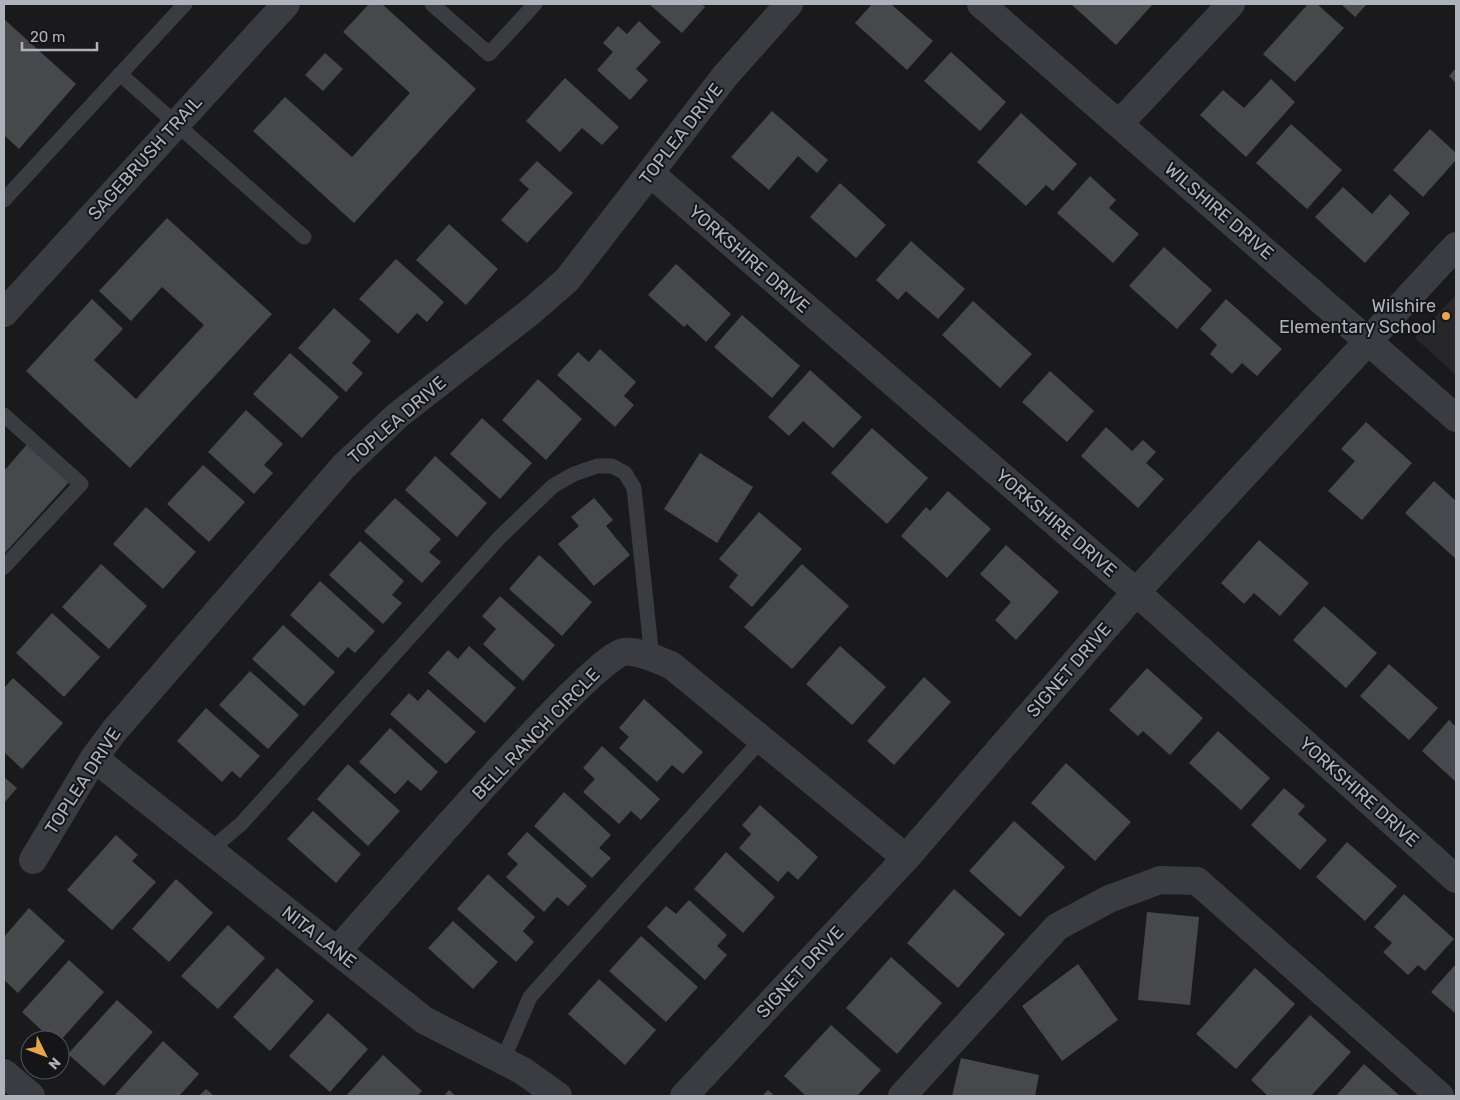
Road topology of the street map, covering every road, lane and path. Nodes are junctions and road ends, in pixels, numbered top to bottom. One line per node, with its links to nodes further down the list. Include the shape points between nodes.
1 (185, 4): 8 (lane)
2 (286, 4): 9 (street, SAGEBRUSH TRAIL)
3 (432, 4): 4 (lane, via 489,54)
4 (536, 4)
5 (789, 4): 11 (street, TOPLEA DRIVE, via 725,76)
6 (982, 4): 10 (street, WILSHIRE DRIVE)
7 (1231, 4): 10 (street)
8 (120, 74): 9 (lane); 12 (lane)
9 (177, 123): 13 (lane); 15 (street, SAGEBRUSH TRAIL)
10 (1119, 124): 16 (street, WILSHIRE DRIVE)
11 (650, 173): 20 (street, YORKSHIRE DRIVE); 23 (street, TOPLEA DRIVE, via 567,280 398,415 344,466)
12 (4, 200)
13 (304, 237)
14 (1456, 246): 16 (street, SIGNET DRIVE)
15 (4, 313)
16 (1368, 340): 18 (street, WILSHIRE DRIVE); 20 (street, SIGNET DRIVE)
17 (4, 416): 19 (lane, via 81,484)
18 (1456, 418)
19 (4, 567)
20 (1136, 592): 25 (street, SIGNET DRIVE); 27 (street, YORKSHIRE DRIVE)
21 (652, 658): 22 (street, BELL RANCH CIRCLE, via 671,665); 24 (lane, via 634,488 625,473 612,466 597,466 574,474 554,486 500,537 241,824); 28 (street, BELL RANCH CIRCLE, via 623,652 606,662 543,722)
22 (762, 739): 25 (street, BELL RANCH CIRCLE); 29 (lane, via 530,997)
23 (94, 758): 24 (street, NITA LANE); 26 (street, TOPLEA DRIVE)
24 (210, 850): 28 (street, NITA LANE)
25 (906, 858): 33 (street, SIGNET DRIVE)
26 (33, 860)
27 (1456, 879)
28 (337, 951): 29 (street, NITA LANE, via 424,1020)
29 (503, 1060): 32 (street, NITA LANE)
30 (4, 1072): 31 (street)
31 (31, 1096)
32 (558, 1096)
33 (684, 1096)
34 (902, 1096): 35 (street, via 1057,927 1109,899 1160,880 1197,881)
35 (1440, 1096)

